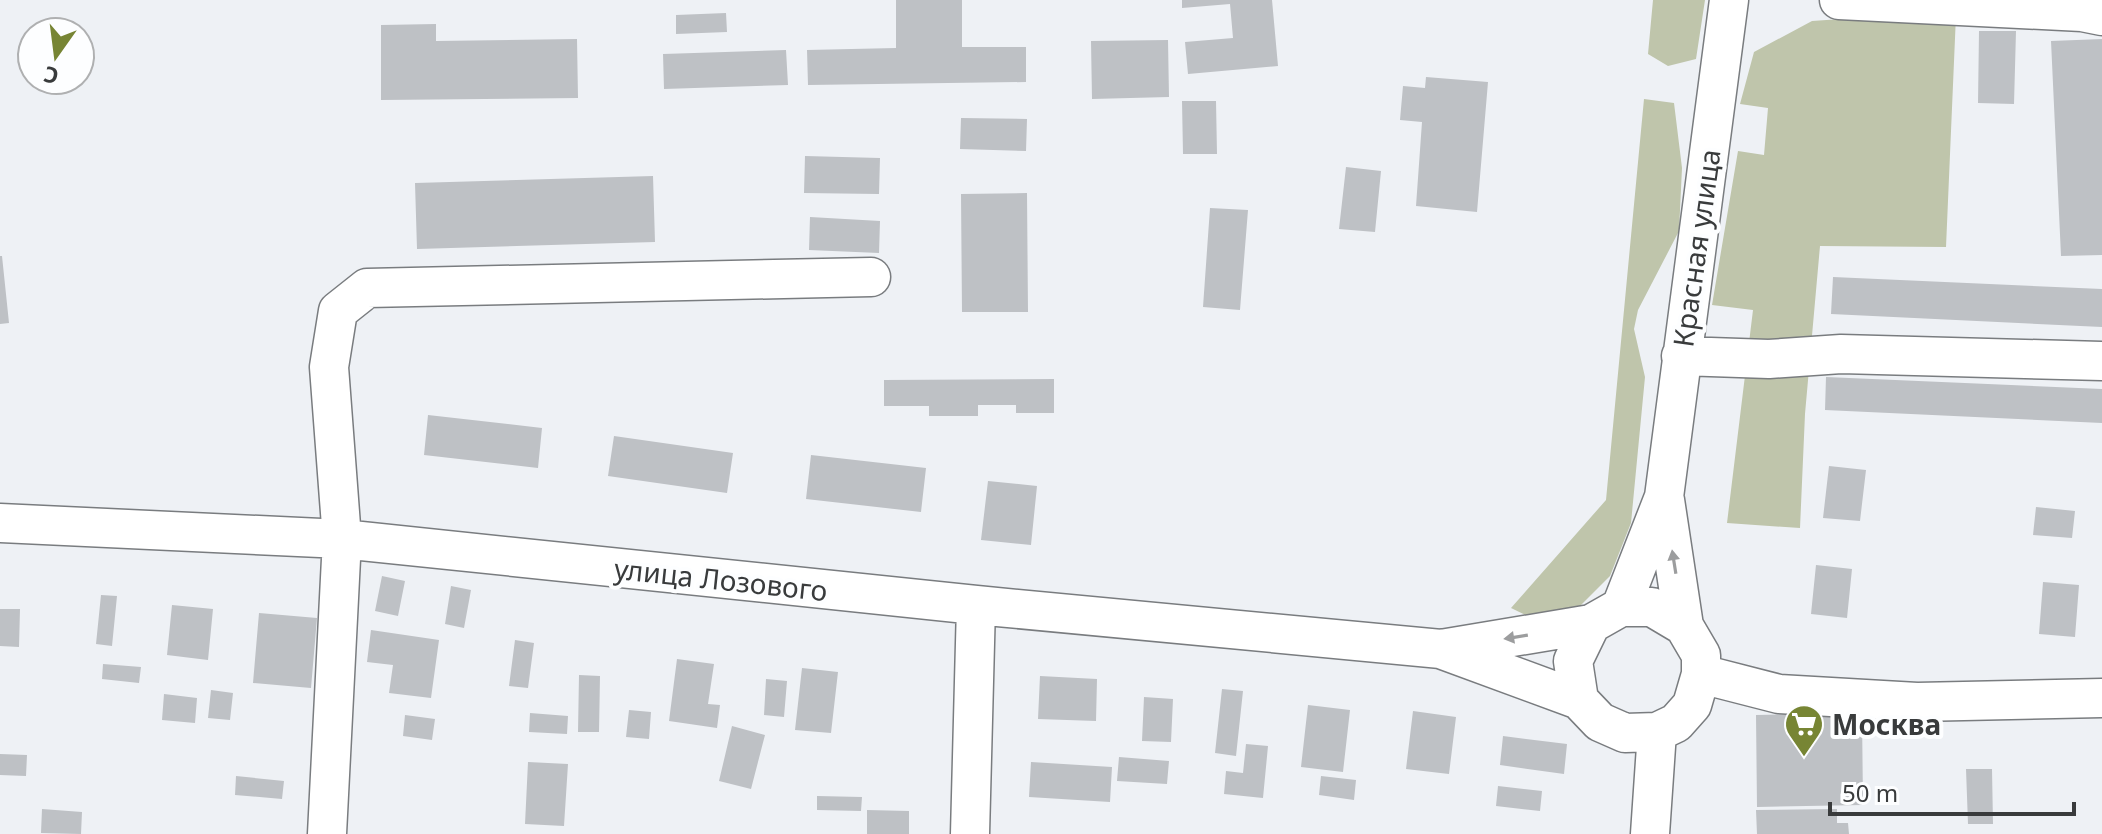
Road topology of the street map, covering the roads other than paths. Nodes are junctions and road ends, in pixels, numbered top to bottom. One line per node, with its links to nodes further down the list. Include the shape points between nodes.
1 (1729, 0): 5 (street, Красная улица)
2 (1839, 0): 3 (street)
3 (2102, 16)
4 (871, 277): 9 (street, via 367,288 338,311 329,367)
5 (1681, 356): 6 (street); 7 (street, Красная улица)
6 (2102, 361)
7 (1664, 497): 11 (street, Красная улица); 12 (street, Красная улица, one-way to 7)
8 (0, 523): 9 (street, улица Лозового)
9 (342, 539): 10 (street, улица Лозового); 18 (street)
10 (976, 605): 13 (street, улица Лозового); 19 (street)
11 (1606, 616): 12 (street, via 1652,607); 13 (street, улица Лозового, one-way to 13); 16 (street, Красная улица, via 1573,661)
12 (1684, 626): 14 (street, Красная улица, via 1701,655)
13 (1441, 649): 16 (street, улица Лозового)
14 (1701, 674): 15 (street, via 1779,694 1810,696 1917,702); 17 (street, via 1692,705 1676,723)
15 (2102, 698)
16 (1579, 700): 17 (street, via 1600,722 1625,733)
17 (1657, 732): 20 (street)
18 (327, 834)
19 (970, 834)
20 (1650, 834)

